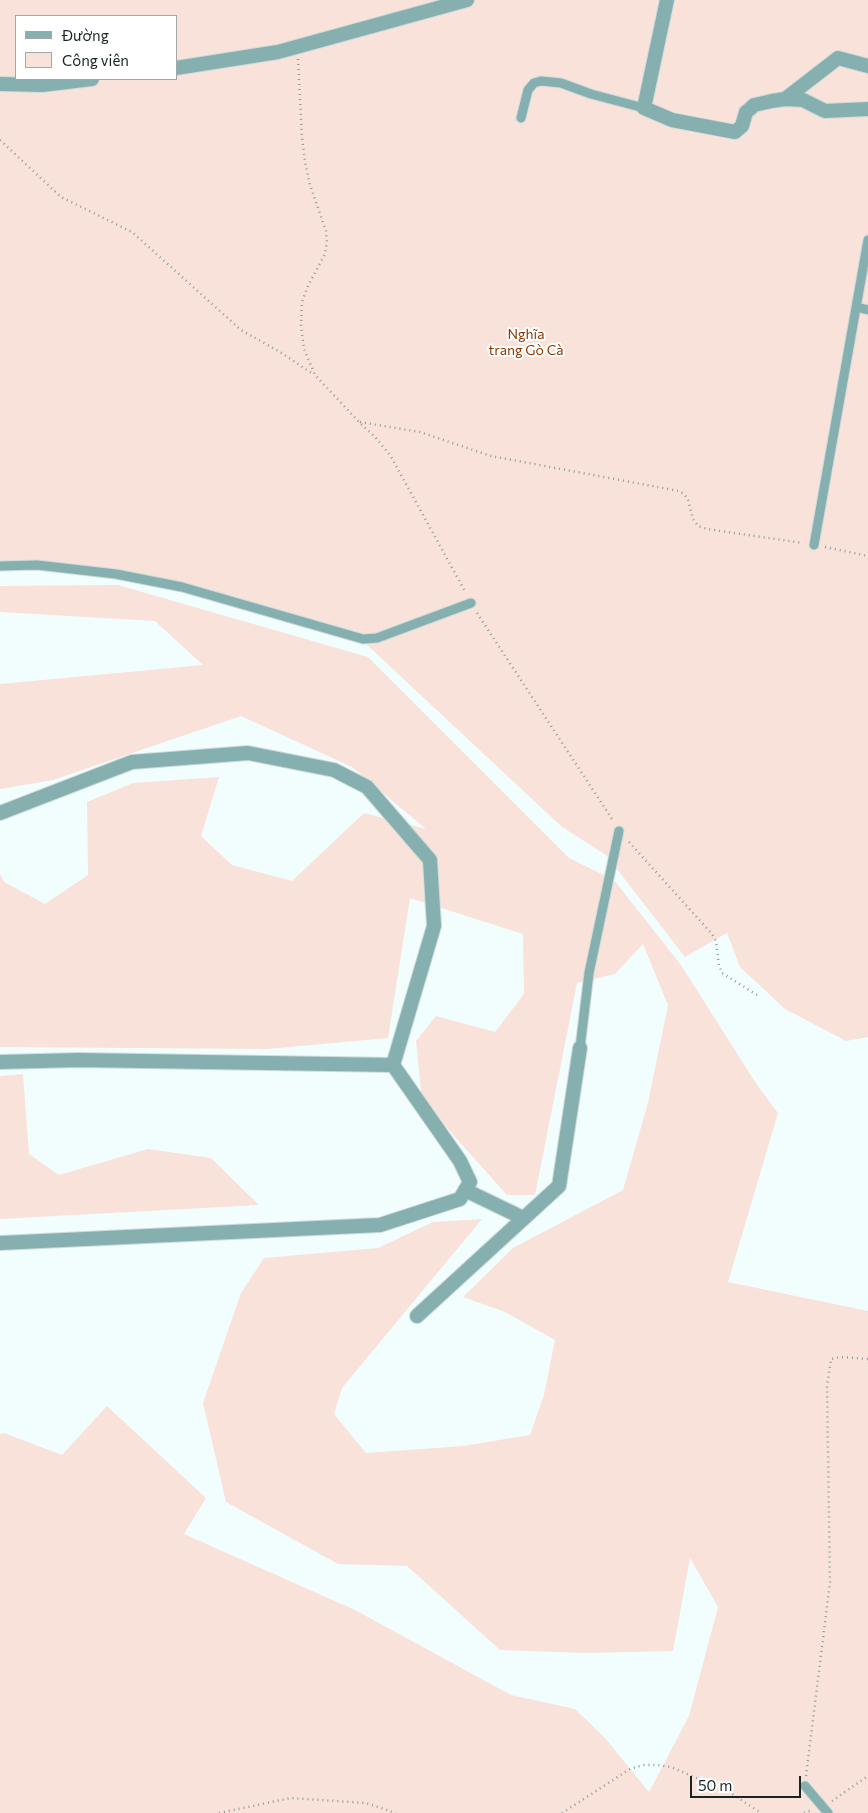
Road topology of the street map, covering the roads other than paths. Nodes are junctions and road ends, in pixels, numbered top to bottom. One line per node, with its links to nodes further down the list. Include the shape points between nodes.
1 (467, 0): 4 (street, via 278,52)
2 (667, 0): 8 (street)
3 (868, 66): 7 (street, via 838,58)
4 (178, 68)
5 (84, 80): 6 (street, via 42,85)
6 (0, 84)
7 (785, 99): 8 (street, via 754,105 746,112 742,126 735,132 672,120); 9 (street, via 803,100 825,111)
8 (644, 108): 10 (lane, via 561,83 541,81 528,90)
9 (868, 109)
10 (521, 118)
11 (868, 240): 12 (lane)
12 (856, 307): 13 (lane); 14 (lane)
13 (868, 310)
14 (814, 545)
15 (0, 566): 16 (lane, via 37,565 116,574 182,587 363,639 377,638)
16 (471, 603)
17 (0, 813): 21 (street, via 132,762 248,753 334,770 367,787 430,860 434,926)
18 (619, 831): 19 (lane, via 590,973)
19 (580, 1048): 23 (street, via 559,1186)
20 (0, 1062): 21 (street, via 78,1060)
21 (393, 1066): 22 (street, via 460,1161 470,1182)
22 (465, 1190): 23 (street); 24 (street, via 460,1199 380,1225)
23 (523, 1218): 25 (street)
24 (0, 1243)
25 (417, 1316)
26 (805, 1786): 27 (lane)
27 (826, 1810)

